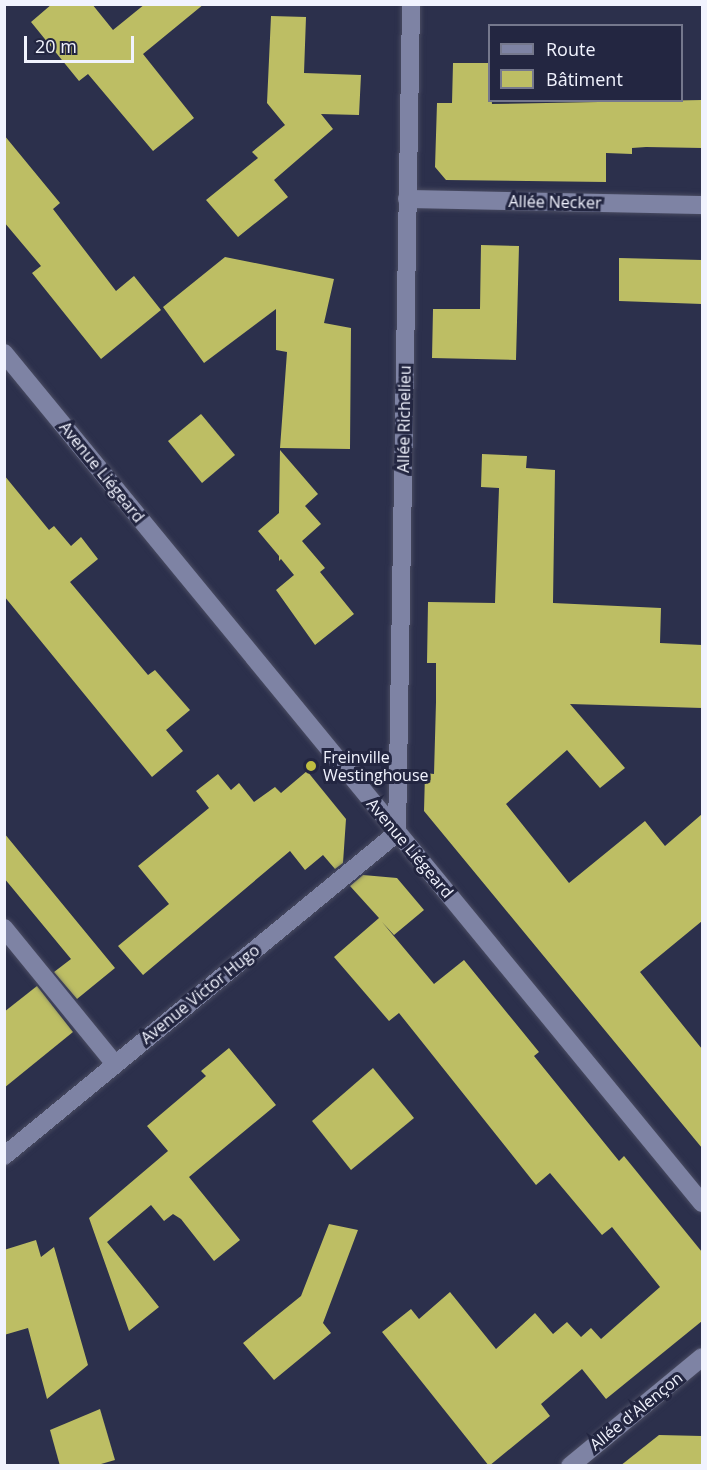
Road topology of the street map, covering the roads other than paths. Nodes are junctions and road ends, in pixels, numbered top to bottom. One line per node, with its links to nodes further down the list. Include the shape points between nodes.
1 (411, 4): 2 (street, Allée Richelieu)
2 (407, 199): 3 (street, Allée Necker); 5 (street, Allée Richelieu)
3 (702, 205)
4 (4, 353): 5 (street, Avenue Liégeard)
5 (397, 833): 7 (street, Avenue Victor Hugo); 9 (street, Avenue Liégeard)
6 (4, 928): 7 (street)
7 (115, 1064): 8 (street, Avenue Victor Hugo)
8 (4, 1156)
9 (702, 1203)
10 (702, 1357): 11 (street, Allée d'Alençon)
11 (570, 1466)

